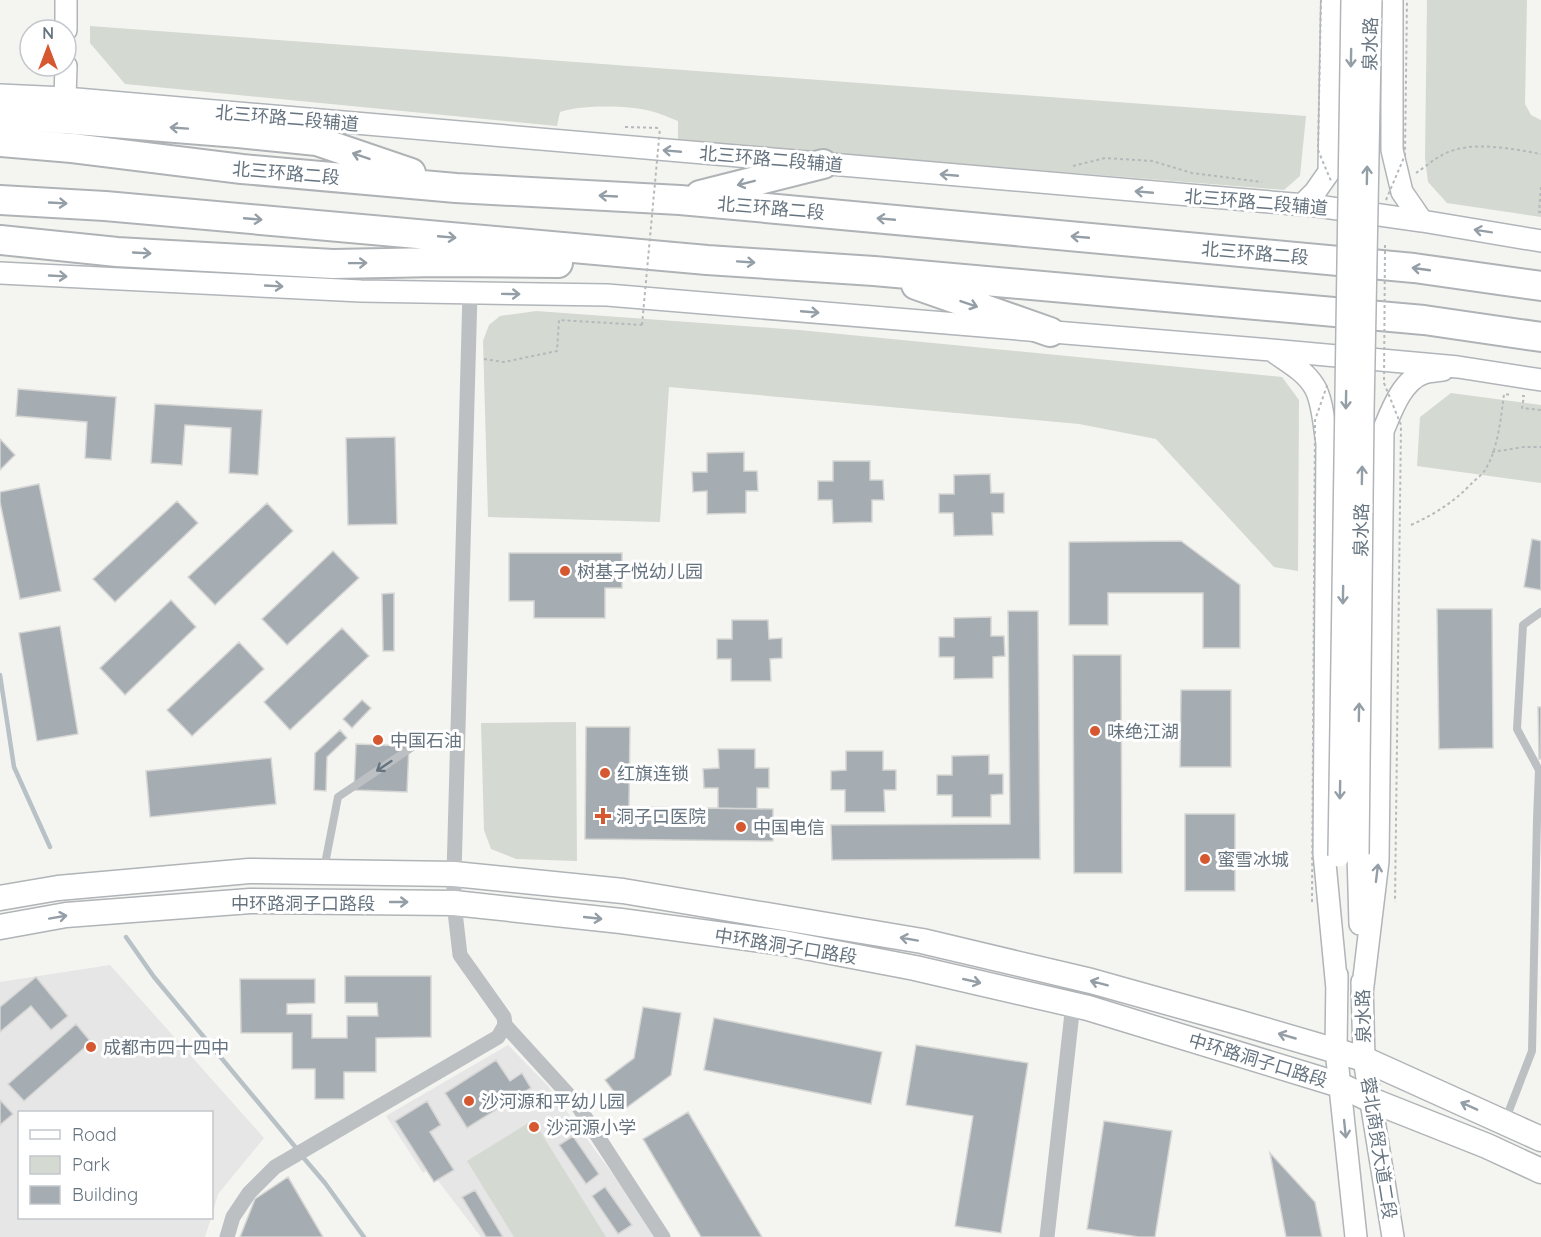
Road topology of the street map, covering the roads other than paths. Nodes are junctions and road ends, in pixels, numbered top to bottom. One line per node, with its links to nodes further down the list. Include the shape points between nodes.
1 (66, 0): 6 (main road)
2 (1332, 0): 16 (main road, via 1329,172)
3 (1352, 0): 33 (main road, one-way to 33, bridge)
4 (1371, 0): 33 (main road, 泉水路, one-way to 4, bridge, via 1363,412)
5 (1392, 0): 17 (main road, via 1392,150 1402,192)
6 (66, 18)
7 (66, 78): 9 (main road)
8 (0, 95): 9 (main road, 北三环路二段辅道)
9 (65, 98): 12 (main road, 北三环路二段辅道, one-way to 9)
10 (0, 114): 13 (highway, one-way to 10, via 317,141)
11 (0, 142): 13 (highway, 北三环路二段, via 242,170)
12 (823, 164): 15 (highway, one-way to 15); 16 (main road, 北三环路二段辅道, one-way to 12)
13 (456, 188): 15 (highway, 北三环路二段, one-way to 13)
14 (0, 200): 20 (highway, one-way to 20)
15 (680, 200): 23 (highway, 北三环路二段, one-way to 15, via 1414,268)
16 (1302, 205): 17 (main road, 北三环路二段辅道)
17 (1422, 221): 19 (main road, 北三环路二段辅道, one-way to 17)
18 (0, 240): 20 (highway, one-way to 20, via 117,252 333,264)
19 (1541, 241)
20 (707, 260): 21 (highway, one-way to 21)
21 (874, 271): 25 (highway, one-way to 25); 26 (highway, via 1424,320)
22 (0, 273): 24 (main road, one-way to 24)
23 (1541, 286)
24 (470, 293): 25 (main road, one-way to 25, via 607,295); 31 (street)
25 (1050, 332): 27 (main road)
26 (1541, 337)
27 (1271, 350): 28 (main road); 39 (main road, via 1315,387 1327,443 1324,852)
28 (1458, 368): 29 (main road); 40 (main road, one-way to 28, via 1378,861 1383,431 1406,386 1422,374)
29 (1541, 380)
30 (1541, 612): 32 (lane, via 1523,625 1517,729)
31 (457, 744): 34 (lane, one-way to 34, via 414,746 338,797); 35 (street)
32 (1540, 770): 47 (lane, via 1532,1051)
33 (1348, 855): 39 (main road); 40 (main road, 泉水路)
34 (324, 872): 35 (main road, 中环路洞子口路段); 36 (main road, 中环路洞子口路段, via 237,872 58,888)
35 (454, 874): 37 (street); 43 (main road, 中环路洞子口路段, one-way to 35, via 1091,981 922,941 623,891)
36 (0, 898)
37 (454, 903): 38 (main road, 中环路洞子口路段, one-way to 37, via 66,915 250,901); 41 (main road, 中环路洞子口路段, one-way to 41, via 784,943); 42 (street, via 460,956 504,1017)
38 (0, 927)
39 (1337, 989): 43 (main road)
40 (1362, 994): 44 (main road, 泉水路)
41 (1072, 1004): 45 (main road, 中环路洞子口路段); 52 (street)
42 (505, 1025): 50 (street, via 498,1037 275,1167 249,1193 232,1218); 51 (street, via 576,1103)
43 (1336, 1050): 44 (main road, 中环路洞子口路段); 45 (main road)
44 (1364, 1059): 46 (main road, 蓉北商贸大道二段); 47 (main road, 中环路洞子口路段, one-way to 44)
45 (1340, 1085): 46 (main road, 中环路洞子口路段); 53 (main road, one-way to 53)
46 (1371, 1100): 49 (main road, 中环路洞子口路段); 54 (main road, 蓉北商贸大道二段)
47 (1505, 1122): 48 (main road, 中环路洞子口路段)
48 (1541, 1139)
49 (1541, 1171)
50 (227, 1237)
51 (663, 1237)
52 (1047, 1237)
53 (1356, 1237)
54 (1393, 1237)

